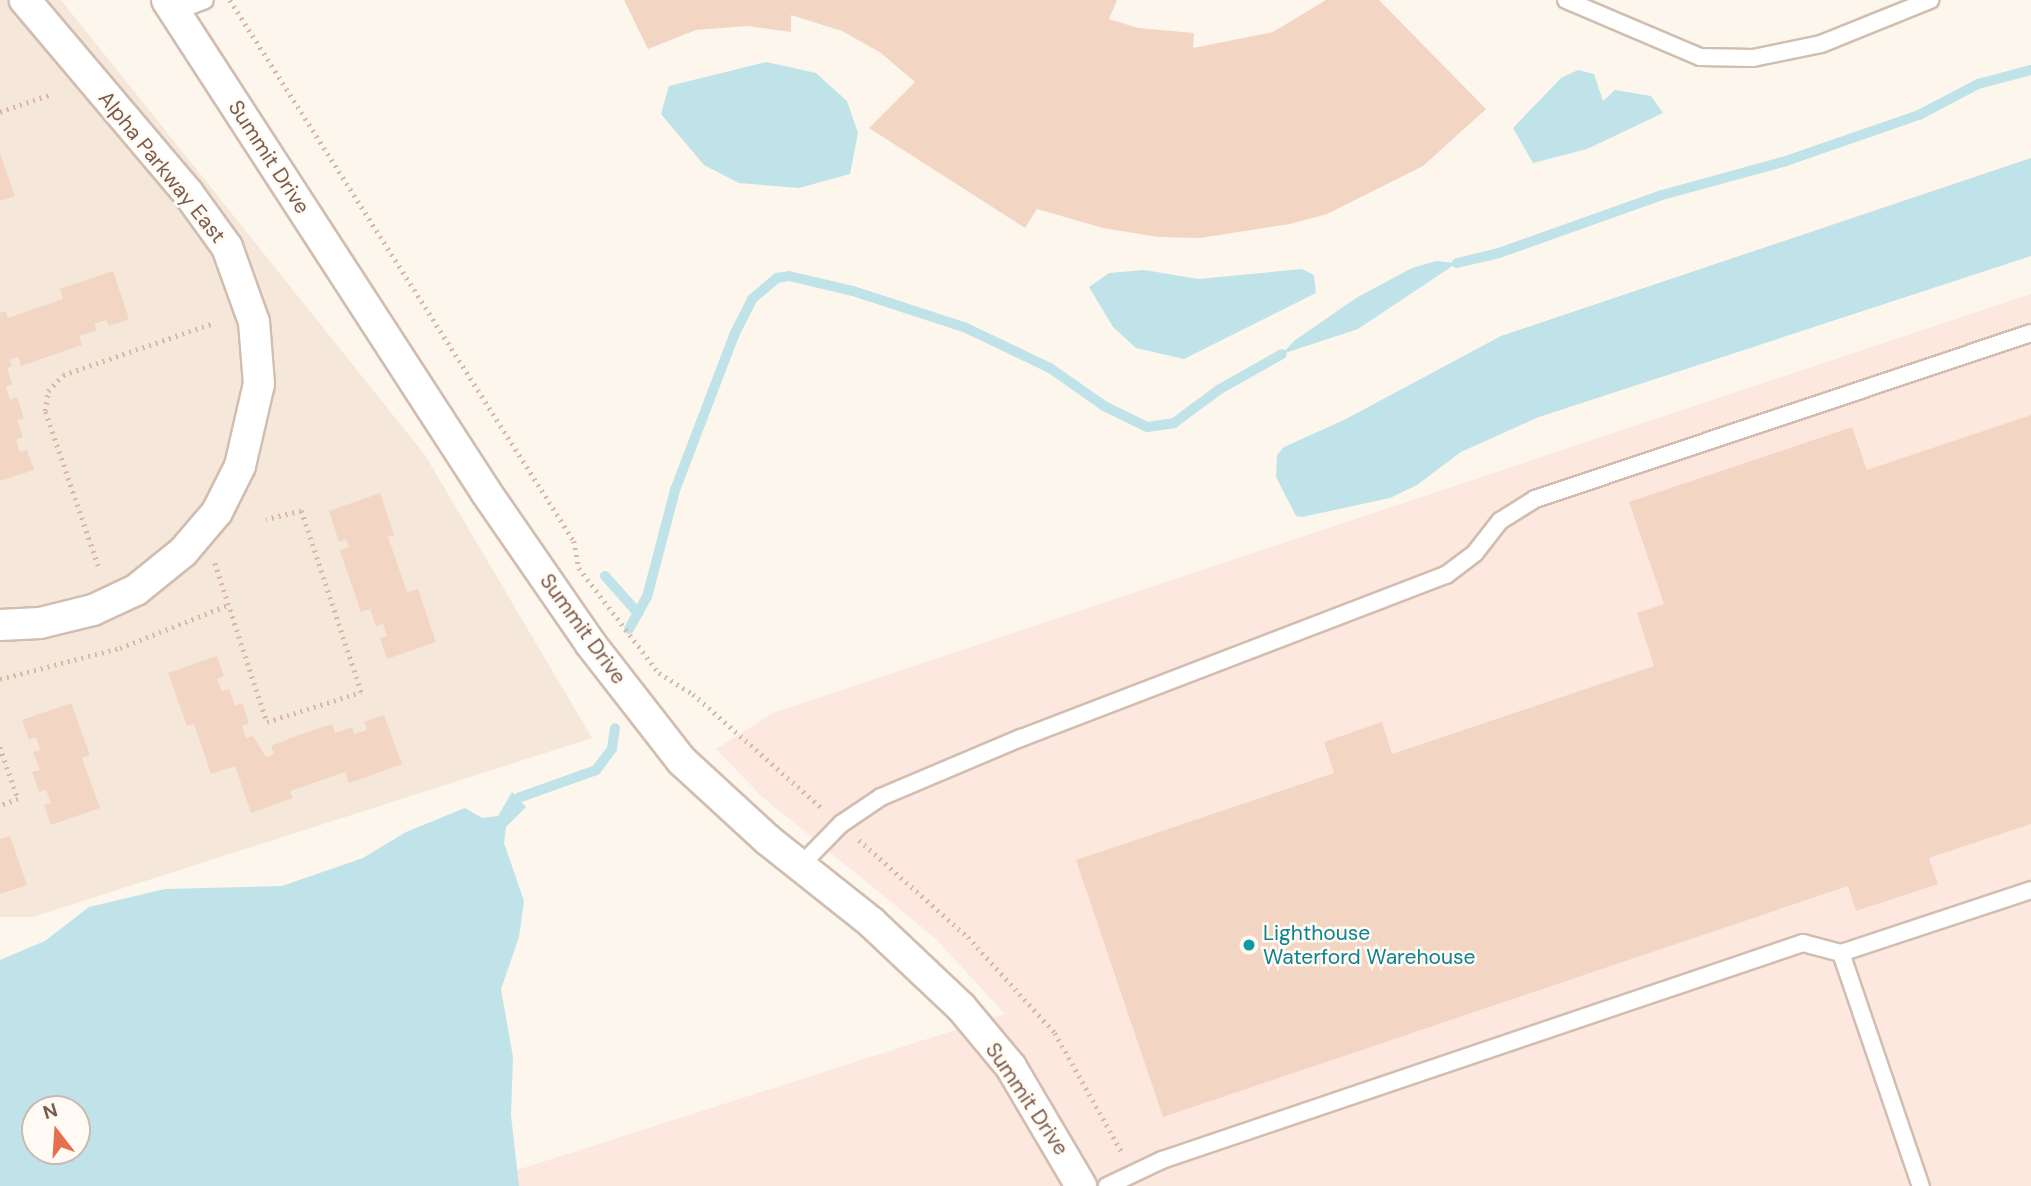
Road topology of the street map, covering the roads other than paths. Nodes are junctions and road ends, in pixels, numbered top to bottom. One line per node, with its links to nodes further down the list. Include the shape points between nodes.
1 (25, 0): 7 (street, Alpha Parkway East, via 188,193 226,247 254,322 259,384 240,466 217,512 183,552 136,590 93,610 40,623)
2 (205, 0): 5 (lane)
3 (1566, 0): 4 (lane, via 1700,57 1754,58 1821,44)
4 (1930, 0)
5 (171, 6): 8 (street, Summit Drive, via 486,492 590,643 682,761)
6 (2031, 333): 8 (lane, via 1535,499 1500,521 1475,553 1446,575 1021,738 881,797 841,824)
7 (0, 625)
8 (800, 866): 11 (street, Summit Drive, via 871,922 961,1007 1011,1067)
9 (2031, 890): 10 (lane)
10 (1841, 953): 11 (lane, via 1803,943 1162,1160 1129,1176); 12 (lane)
11 (1085, 1185)
12 (1921, 1186)

